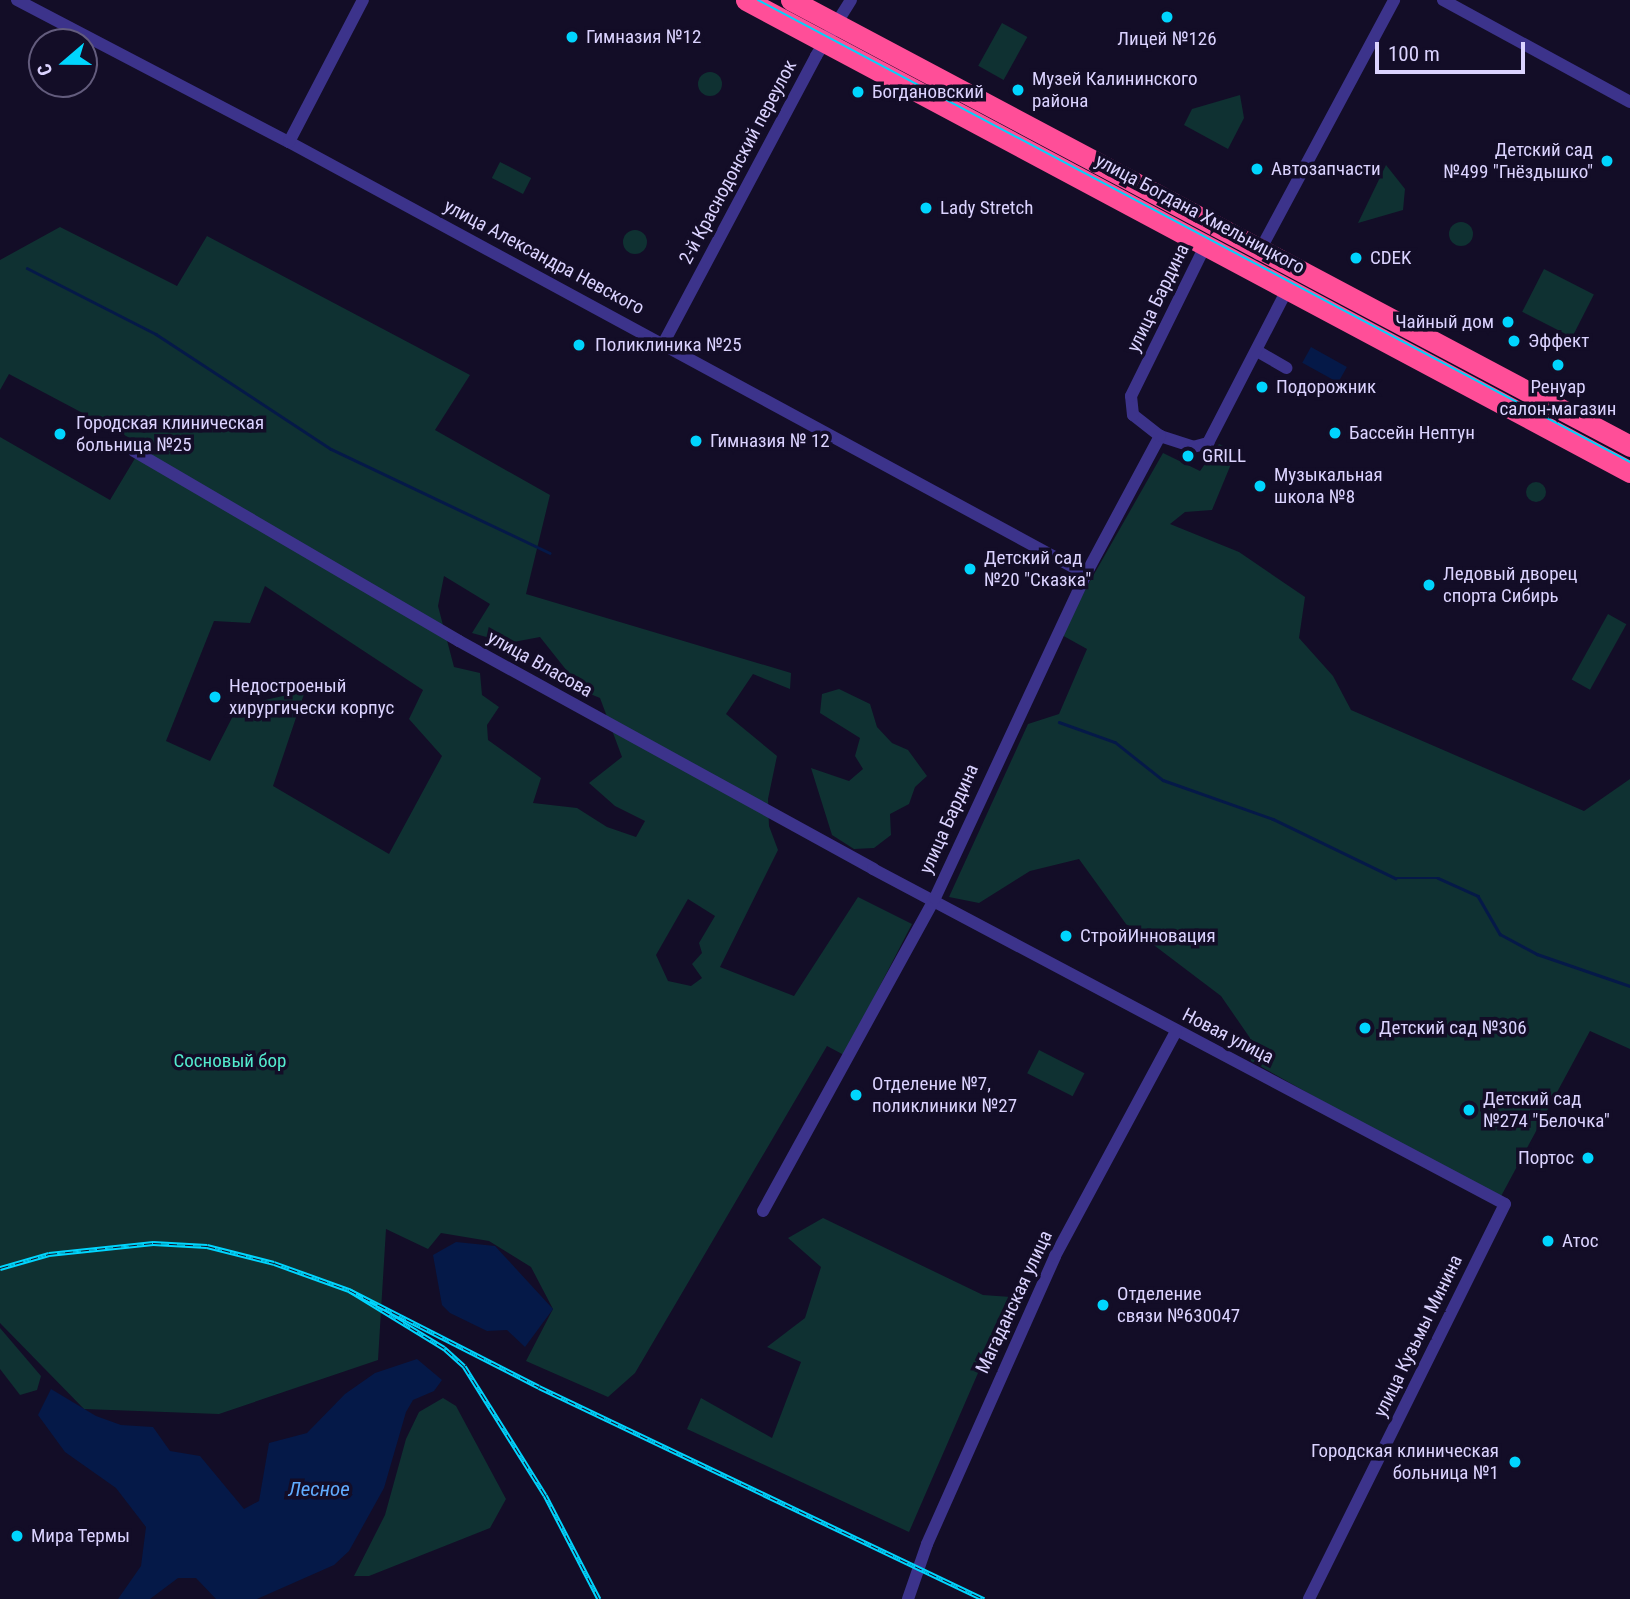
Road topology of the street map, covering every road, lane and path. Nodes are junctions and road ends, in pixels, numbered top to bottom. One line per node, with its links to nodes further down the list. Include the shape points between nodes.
1 (17, 0): 11 (street, улица Александра Невского)
2 (363, 0): 11 (street)
3 (746, 0): 9 (highway, улица Богдана Хмельницкого)
4 (791, 0): 8 (highway, улица Богдана Хмельницкого)
5 (851, 0): 8 (street, 2-й Краснодонский переулок)
6 (1394, 0): 13 (street)
7 (1443, 0): 10 (street)
8 (836, 24): 9 (street, 2-й Краснодонский переулок); 13 (highway, улица Богдана Хмельницкого)
9 (824, 42): 12 (highway, улица Богдана Хмельницкого); 15 (street, 2-й Краснодонский переулок)
10 (1630, 102)
11 (289, 142): 15 (street, улица Александра Невского)
12 (1206, 244): 13 (highway, улица Богдана Хмельницкого); 18 (street, улица Бардина, via 1131,396 1133,415)
13 (1256, 257): 14 (highway, улица Богдана Хмельницкого); 19 (highway, улица Богдана Хмельницкого)
14 (1289, 286): 16 (street, улица Бардина); 21 (highway, улица Богдана Хмельницкого)
15 (663, 344): 22 (street, улица Александра Невского)
16 (1257, 351): 17 (street); 18 (street, улица Бардина, via 1208,443 1193,447)
17 (1287, 368)
18 (1160, 436): 22 (street, улица Бардина)
19 (1630, 446)
20 (134, 451): 23 (street, улица Власова, via 459,641)
21 (1630, 472)
22 (1086, 574): 23 (street, улица Бардина)
23 (935, 898): 24 (street, Новая улица); 26 (street, улица Бардина)
24 (1176, 1031): 25 (street, Новая улица); 27 (street, Магаданская улица, via 1055,1256 927,1544)
25 (1505, 1204): 28 (street, улица Кузьмы Минина)
26 (763, 1211)
27 (908, 1599)
28 (1309, 1599)

